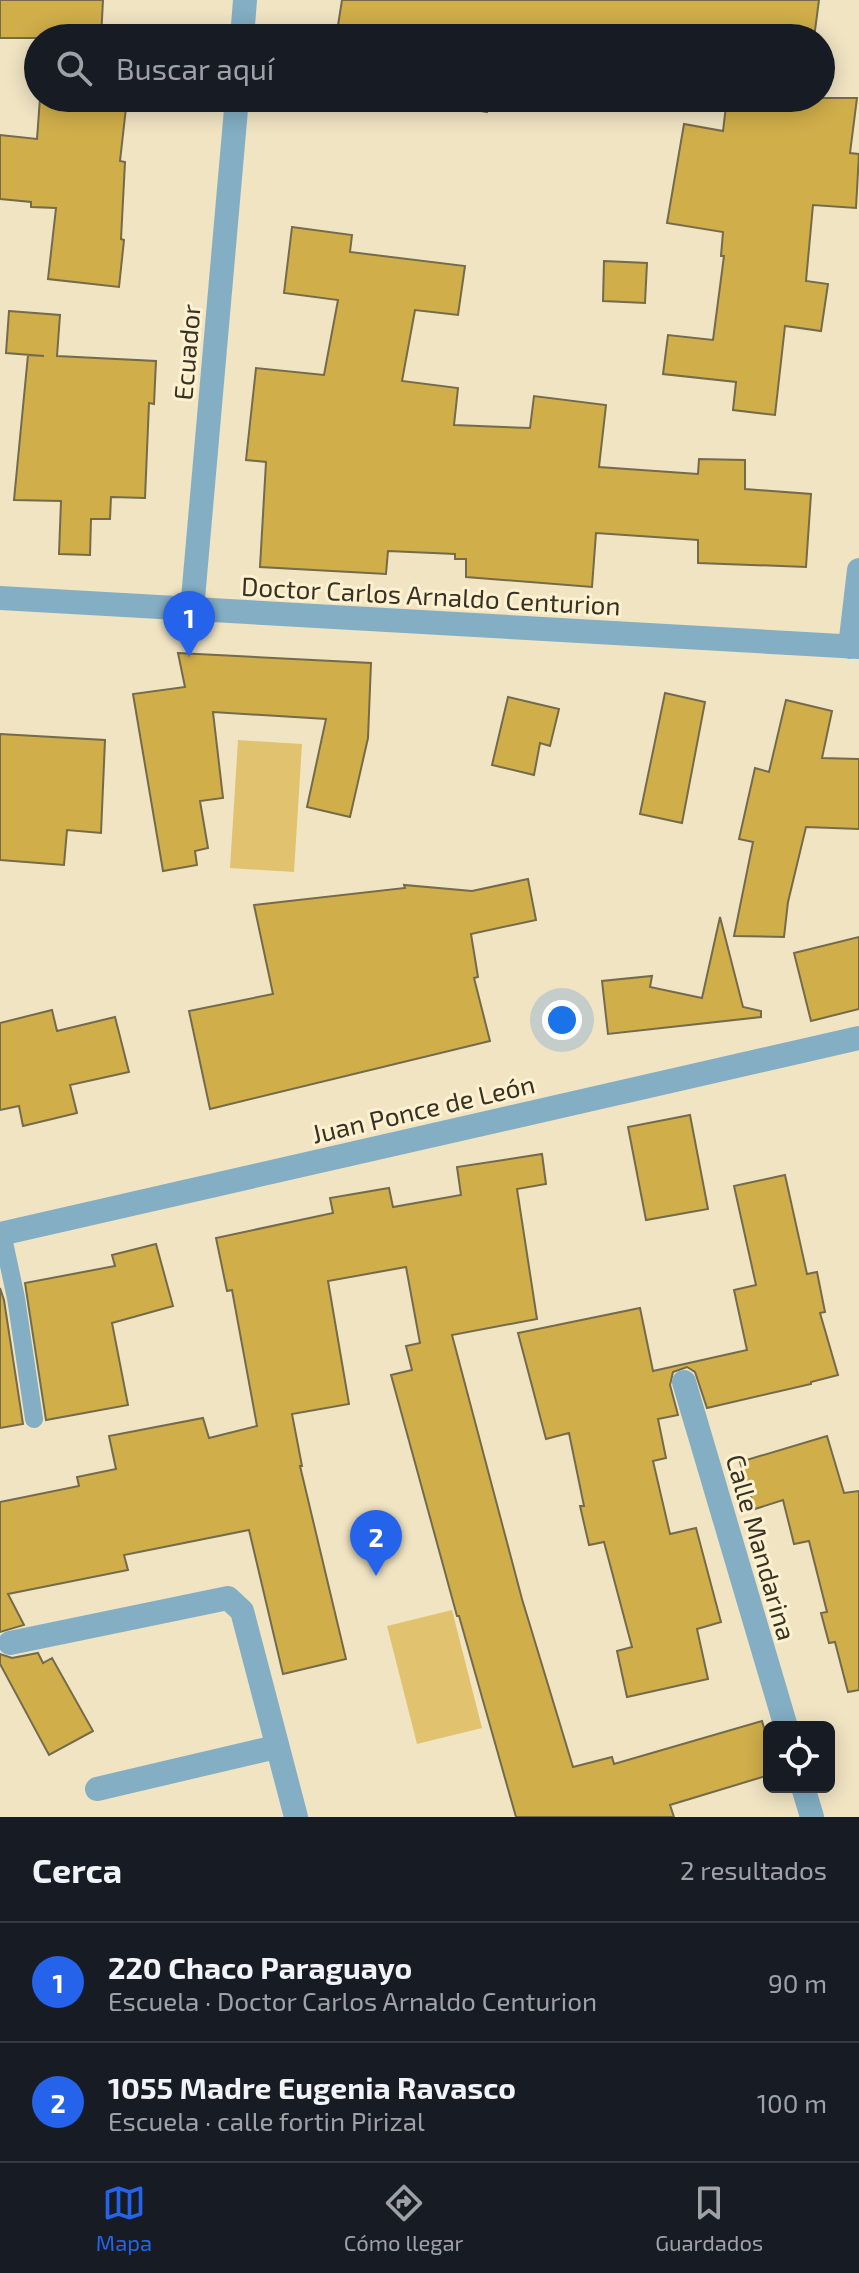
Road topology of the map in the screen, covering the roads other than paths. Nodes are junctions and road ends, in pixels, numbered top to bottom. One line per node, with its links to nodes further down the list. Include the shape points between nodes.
1 (245, 0): 2 (street)
2 (243, 24)
3 (236, 112): 6 (street, Ecuador)
4 (859, 570): 7 (street)
5 (0, 598): 6 (street, Doctor Carlos Arnaldo Centurion)
6 (192, 610): 7 (street, Doctor Carlos Arnaldo Centurion)
7 (854, 647)
8 (859, 1038): 9 (street, Juan Ponce de León)
9 (1, 1234): 11 (lane)
10 (684, 1382): 13 (street, Calle Mandarina)
11 (34, 1419)
12 (10, 1643): 14 (street, via 228,1598 242,1611)
13 (784, 1721)
14 (276, 1747): 15 (street); 17 (street)
15 (97, 1789)
16 (805, 1793): 18 (street)
17 (296, 1817)
18 (812, 1817)

